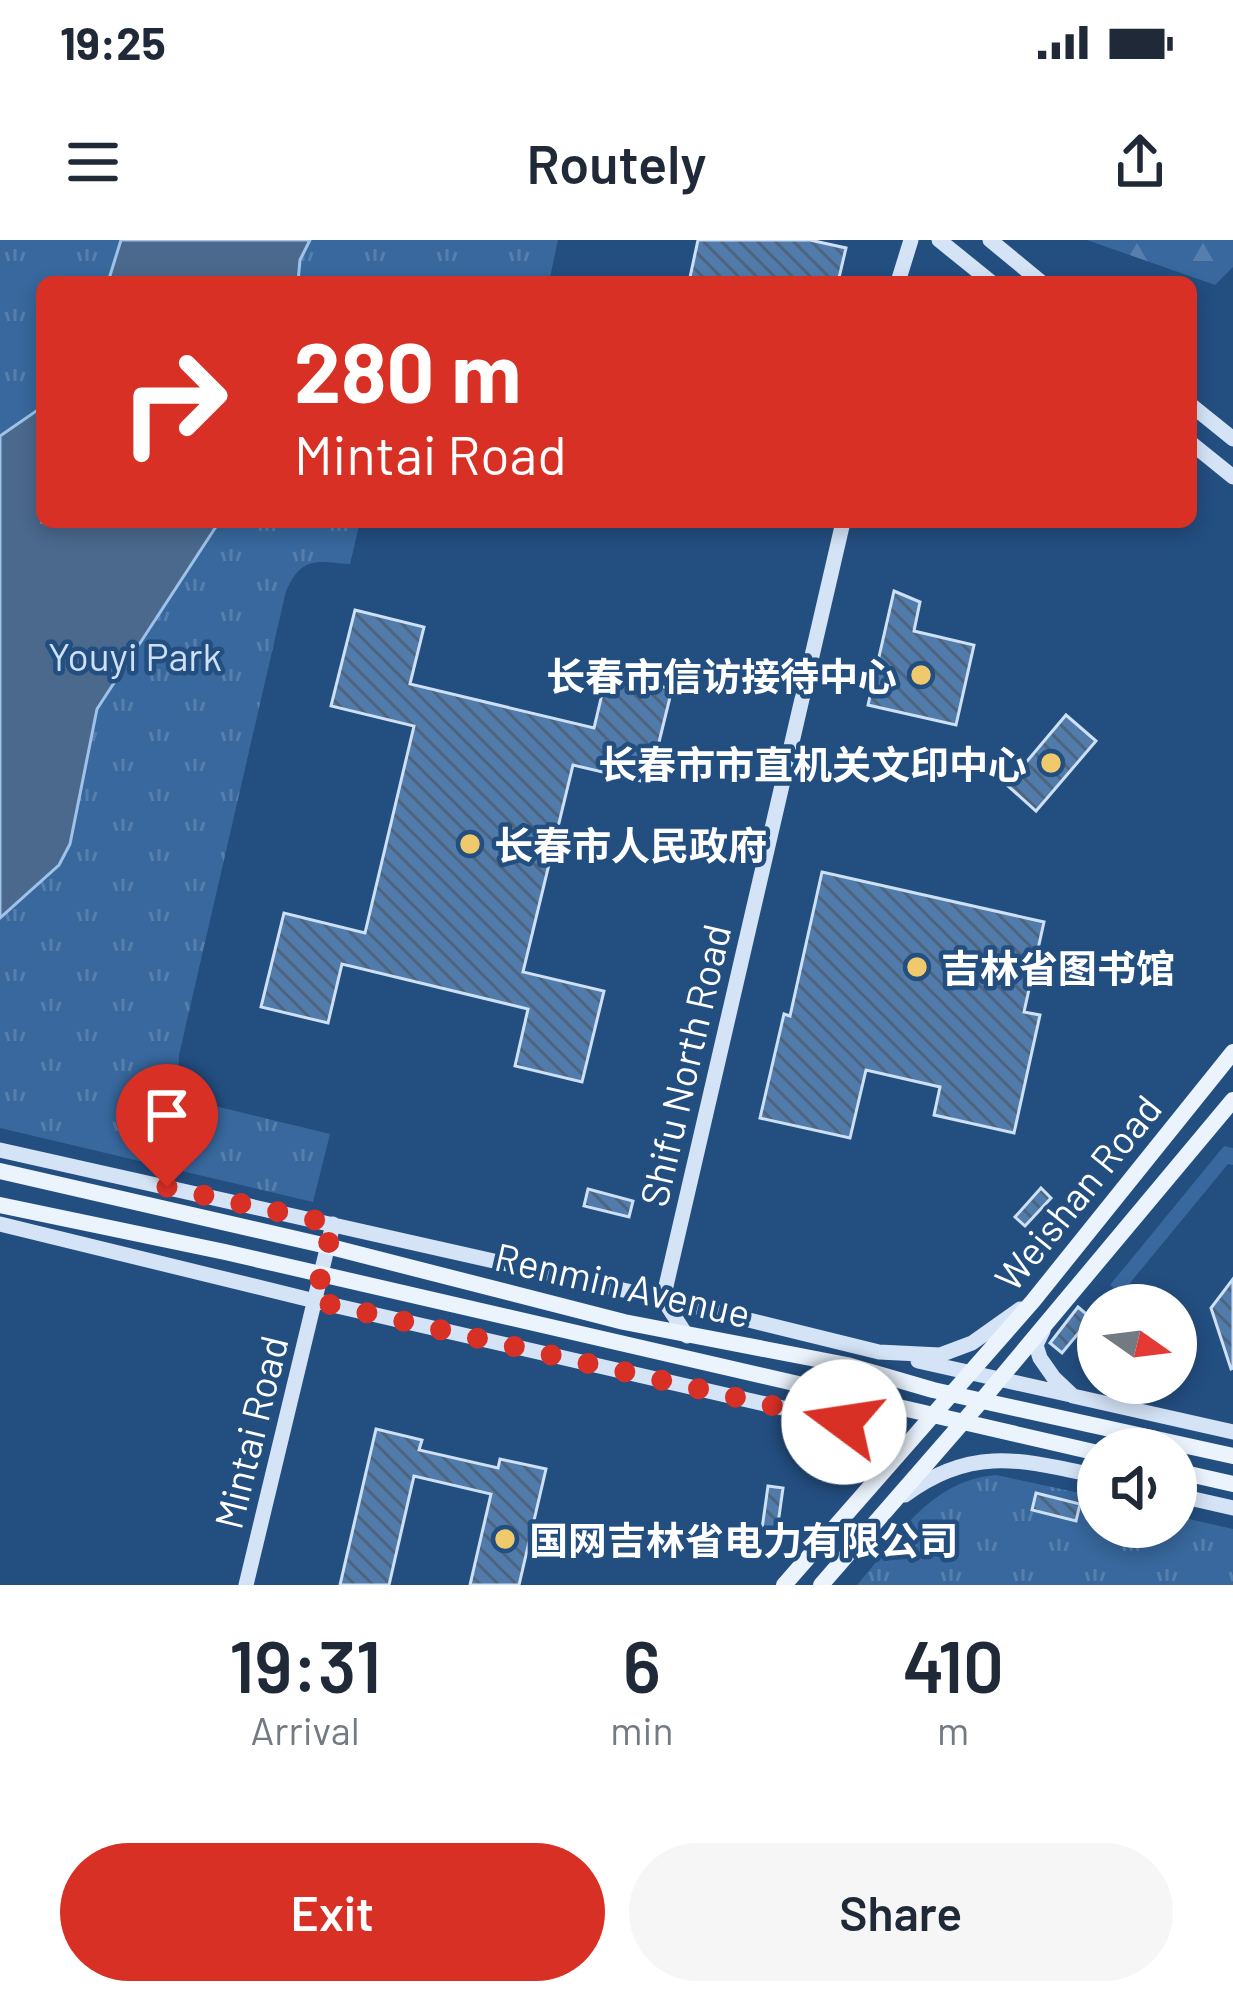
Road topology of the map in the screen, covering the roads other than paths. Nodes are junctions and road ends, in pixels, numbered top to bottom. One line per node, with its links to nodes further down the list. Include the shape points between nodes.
1 (911, 240): 4 (main road)
2 (939, 240): 5 (main road)
3 (989, 240): 6 (main road)
4 (900, 276)
5 (984, 276)
6 (1034, 276)
7 (1197, 410): 8 (main road)
8 (1233, 440)
9 (1197, 448): 10 (main road)
10 (1233, 477)
11 (842, 528): 23 (main road, Shifu North Road)
12 (1233, 1052): 25 (main road, Weishan Road)
13 (1233, 1100): 14 (main road, Weishan Road)
14 (1214, 1123): 15 (main road); 26 (main road, Weishan Road)
15 (1233, 1127)
16 (0, 1150): 20 (main road)
17 (0, 1172): 21 (main road, Renmin Avenue)
18 (0, 1205): 22 (main road, Renmin Avenue)
19 (0, 1223): 24 (main road)
20 (333, 1224): 21 (main road, Mintai Road); 23 (main road)
21 (327, 1246): 22 (main road, Mintai Road); 27 (main road, Renmin Avenue)
22 (321, 1275): 24 (main road, Mintai Road); 34 (main road, Renmin Avenue)
23 (663, 1299): 27 (main road); 28 (main road)
24 (315, 1301): 41 (main road, via 844,1422 865,1440); 46 (main road, Mintai Road)
25 (1033, 1301): 28 (main road, via 940,1355); 29 (main road, Weishan Road)
26 (1052, 1314): 30 (main road, Weishan Road); 32 (main road, via 1036,1345)
27 (687, 1336): 31 (main road, Renmin Avenue)
28 (879, 1352): 29 (main road)
29 (971, 1373): 30 (main road); 31 (main road, Weishan Road)
30 (999, 1379): 32 (main road); 33 (main road, Weishan Road)
31 (950, 1393): 33 (main road, Renmin Avenue); 34 (main road, Weishan Road)
32 (1073, 1396): 36 (main road)
33 (983, 1399): 35 (main road, Weishan Road); 38 (main road, Renmin Avenue)
34 (929, 1416): 35 (main road, Renmin Avenue); 41 (main road, Weishan Road)
35 (960, 1422): 37 (main road, Renmin Avenue); 45 (main road, Weishan Road)
36 (1233, 1432)
37 (1077, 1449)
38 (1233, 1456)
39 (1077, 1472): 45 (main road, via 1012,1458 982,1462 931,1478)
40 (1197, 1476): 42 (main road)
41 (875, 1480): 47 (main road, Weishan Road)
42 (1233, 1484)
43 (1197, 1500): 44 (main road)
44 (1233, 1508)
45 (875, 1520): 48 (main road, Weishan Road)
46 (247, 1585)
47 (784, 1585)
48 (821, 1585)

